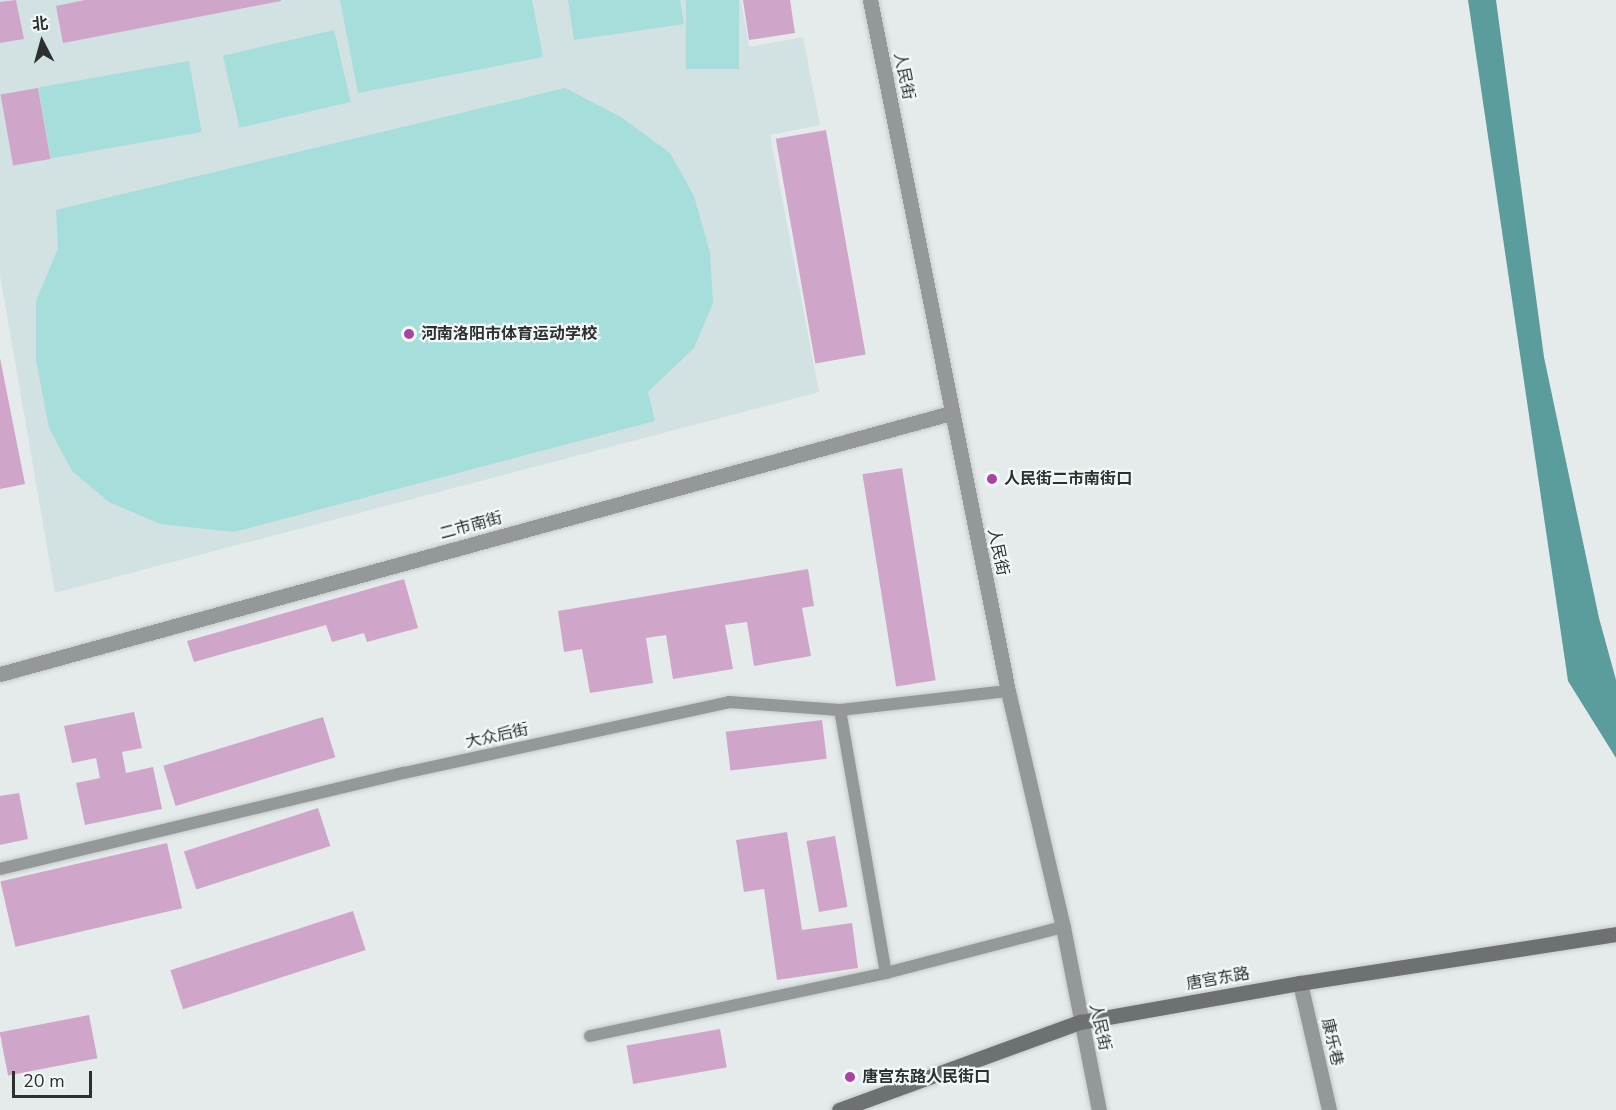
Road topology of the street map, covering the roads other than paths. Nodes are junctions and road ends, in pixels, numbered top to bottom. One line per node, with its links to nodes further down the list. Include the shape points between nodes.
1 (870, 0): 2 (street, 人民街)
2 (951, 413): 3 (street, 二市南街); 4 (street, 人民街)
3 (0, 674)
4 (1008, 691): 5 (lane, 大众后街); 7 (street, 人民街)
5 (840, 710): 6 (lane, 大众后街, via 729,702 404,773); 9 (lane)
6 (0, 869)
7 (1063, 927): 9 (lane); 11 (street, 人民街)
8 (1616, 934): 10 (street, 唐宫东路)
9 (886, 973): 12 (lane)
10 (1300, 982): 11 (street, 唐宫东路); 15 (street, 康乐巷)
11 (1080, 1022): 13 (street, 唐宫东路); 14 (street, 人民街)
12 (590, 1036)
13 (839, 1110)
14 (1099, 1110)
15 (1329, 1110)

